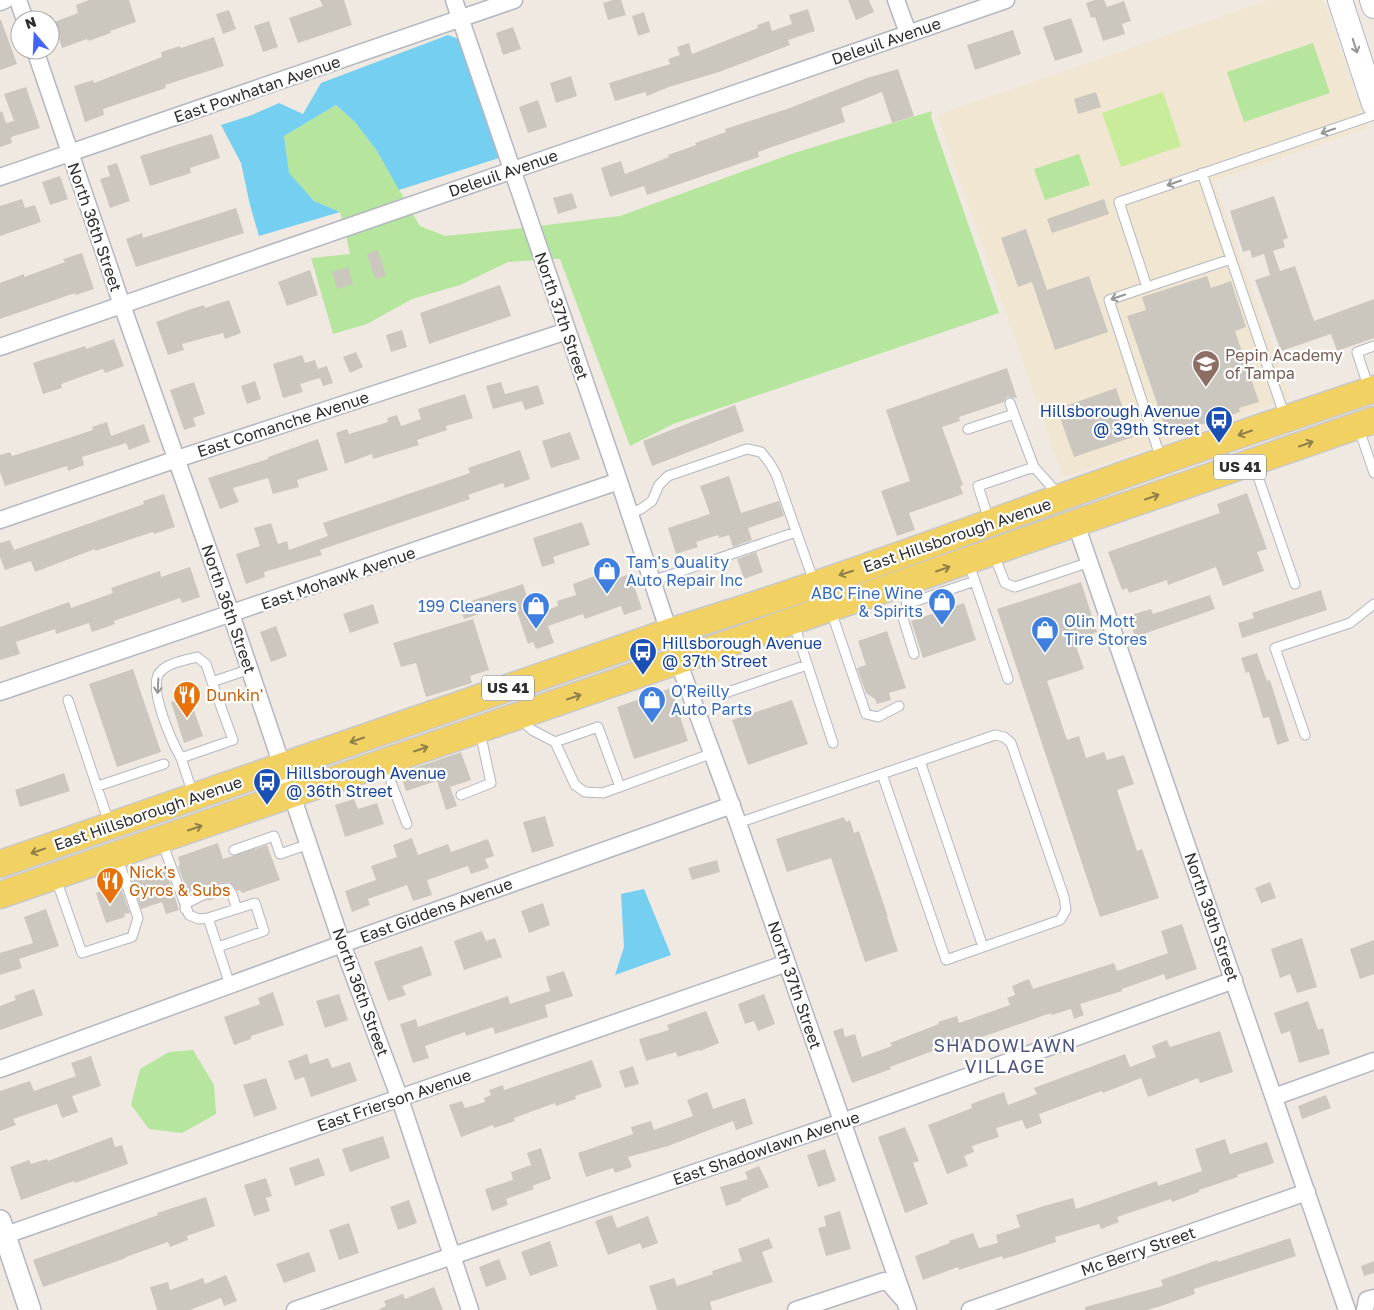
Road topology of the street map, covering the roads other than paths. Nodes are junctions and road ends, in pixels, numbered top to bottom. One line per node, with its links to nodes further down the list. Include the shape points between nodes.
1 (5, 0): 8 (street)
2 (454, 0): 10 (street, North 37th Street)
3 (514, 0): 10 (street, East Powhatan Avenue)
4 (896, 0): 11 (street)
5 (1006, 0): 11 (street, Deleuil Avenue)
6 (1340, 0): 13 (main road, one-way to 13)
7 (1372, 0): 9 (main road)
8 (0, 2)
9 (1374, 6)
10 (460, 19): 15 (street, East Powhatan Avenue); 16 (street, North 37th Street)
11 (908, 33): 16 (street, Deleuil Avenue)
12 (38, 60): 15 (street, North 36th Street)
13 (1374, 104)
14 (1374, 115): 17 (lane, one-way to 17)
15 (70, 153): 18 (street, East Powhatan Avenue); 21 (street, North 36th Street)
16 (511, 170): 21 (street, Deleuil Avenue); 22 (street, North 37th Street)
17 (1202, 173): 19 (lane); 20 (lane, one-way to 20, via 1118,202)
18 (0, 177)
19 (1232, 259): 20 (lane); 28 (lane)
20 (1147, 287): 32 (lane, one-way to 32, via 1109,300)
21 (122, 305): 24 (street, Deleuil Avenue); 31 (street, North 36th Street)
22 (567, 331): 31 (street, East Comanche Avenue); 37 (street, North 37th Street)
23 (1374, 346): 25 (lane, via 1357,352)
24 (0, 347)
25 (1372, 390): 28 (main road, East Hillsborough Avenue / US 41)
26 (1010, 402): 27 (lane)
27 (1014, 414): 30 (lane); 34 (lane)
28 (1286, 419): 32 (main road, East Hillsborough Avenue / US 41, one-way to 32)
29 (1366, 423): 33 (main road, East Hillsborough Avenue / US 41, one-way to 29); 35 (lane)
30 (968, 429)
31 (177, 459): 40 (street, East Comanche Avenue); 55 (street, North 36th Street)
32 (1162, 462): 36 (main road, East Hillsborough Avenue / US 41)
33 (1253, 462): 42 (main road, East Hillsborough Avenue / US 41, one-way to 33); 50 (lane)
34 (1034, 467): 38 (lane); 41 (lane, via 978,486)
35 (1373, 470)
36 (1120, 476): 38 (main road, East Hillsborough Avenue / US 41); 42 (main road, via 1083,510)
37 (619, 481): 39 (street, North 37th Street); 55 (street, East Mohawk Avenue)
38 (1057, 493): 41 (main road, East Hillsborough Avenue / US 41)
39 (630, 513): 43 (lane, via 652,501 659,484 668,476 747,449 760,452 769,462); 48 (street, North 37th Street)
40 (0, 520)
41 (990, 523): 44 (main road, East Hillsborough Avenue / US 41)
42 (1076, 524): 45 (main road, East Hillsborough Avenue / US 41); 46 (street, North 39th Street)
43 (796, 532): 48 (lane); 49 (lane)
44 (920, 548): 49 (main road, East Hillsborough Avenue / US 41, one-way to 49); 51 (main road, via 905,567)
45 (992, 552): 46 (lane, via 1005,583 1015,587); 47 (main road, East Hillsborough Avenue / US 41)
46 (1090, 562): 106 (street, North 39th Street)
47 (971, 570): 51 (main road, East Hillsborough Avenue / US 41, one-way to 47); 62 (lane)
48 (652, 581): 57 (street, North 37th Street)
49 (814, 584): 54 (main road, East Hillsborough Avenue / US 41)
50 (1295, 584)
51 (905, 593): 53 (main road, East Hillsborough Avenue / US 41); 58 (lane, via 907,608 903,618)
52 (1374, 604): 71 (lane, via 1350,623 1276,648)
53 (830, 609): 56 (main road, East Hillsborough Avenue / US 41); 68 (lane, via 866,714 878,717)
54 (735, 612): 57 (main road, East Hillsborough Avenue / US 41); 59 (main road, via 723,627 692,643)
55 (231, 614): 61 (street, North 36th Street); 65 (street, East Mohawk Avenue)
56 (793, 622): 59 (main road, East Hillsborough Avenue / US 41); 60 (lane)
57 (669, 632): 63 (main road, via 648,659); 79 (main road, East Hillsborough Avenue / US 41, one-way to 79)
58 (914, 654)
59 (678, 661): 63 (main road, East Hillsborough Avenue / US 41); 74 (street, North 37th Street)
60 (808, 665): 66 (lane); 73 (lane)
61 (250, 669): 64 (lane); 79 (street, North 36th Street)
62 (1008, 679)
63 (619, 681): 69 (main road, East Hillsborough Avenue / US 41, one-way to 63)
64 (212, 682): 75 (lane, via 233,740); 75 (lane, one-way to 75, via 206,664 197,657 168,666 159,674 158,700)
65 (0, 692)
66 (722, 694)
67 (68, 700): 81 (lane)
68 (899, 706)
69 (517, 716): 70 (main road, East Hillsborough Avenue / US 41); 72 (lane, via 532,730)
70 (479, 729): 76 (main road, East Hillsborough Avenue / US 41, one-way to 70); 84 (lane, via 491,783)
71 (1305, 735)
72 (555, 742): 82 (lane, via 575,785 585,792 603,792); 82 (lane, via 598,727)
73 (833, 743)
74 (712, 754): 82 (lane); 86 (street, North 37th Street)
75 (182, 758): 85 (lane)
76 (386, 761): 83 (main road, East Hillsborough Avenue / US 41); 88 (lane)
77 (920, 761): 80 (lane); 104 (lane); 104 (lane, via 995,735 1011,743 1064,897 1066,910 1060,920)
78 (164, 764): 81 (lane)
79 (282, 766): 83 (street, North 36th Street); 85 (main road, East Hillsborough Avenue / US 41)
80 (882, 774): 87 (lane); 104 (lane, via 946,960)
81 (98, 786): 89 (lane)
82 (620, 787)
83 (292, 794): 90 (main road, East Hillsborough Avenue / US 41, one-way to 83); 91 (street, North 36th Street)
84 (461, 795)
85 (194, 797): 89 (main road, East Hillsborough Avenue / US 41)
86 (732, 805): 87 (street, North 37th Street); 102 (street, East Giddens Avenue)
87 (738, 823): 105 (street, North 37th Street)
88 (406, 824)
89 (110, 826): 94 (main road, East Hillsborough Avenue / US 41, one-way to 94)
90 (161, 839): 93 (main road, East Hillsborough Avenue / US 41); 99 (lane)
91 (309, 844): 92 (lane, via 280,854 274,836); 102 (street, North 36th Street)
92 (234, 850)
93 (117, 855): 95 (main road, East Hillsborough Avenue / US 41); 95 (lane, via 138,918 132,937 82,954)
94 (0, 864)
95 (55, 876): 98 (main road, East Hillsborough Avenue / US 41)
96 (220, 889): 100 (lane, via 228,888)
97 (205, 894): 99 (lane, via 192,899)
98 (0, 895)
99 (185, 909): 101 (lane, via 188,916)
100 (237, 909): 101 (lane); 103 (lane, via 255,903 264,931)
101 (208, 918): 103 (lane)
102 (342, 944): 107 (street, East Giddens Avenue); 111 (street, North 36th Street)
103 (218, 947): 107 (lane)
104 (983, 947)
105 (787, 963): 111 (street, East Frierson Avenue); 112 (street, North 37th Street)
106 (1234, 980): 110 (street, North 39th Street); 112 (street, East Shadowlawn Avenue)
107 (230, 985): 109 (street, East Giddens Avenue)
108 (1374, 1062): 110 (street)
109 (0, 1069)
110 (1274, 1097): 113 (street, North 39th Street)
111 (400, 1099): 114 (street, East Frierson Avenue); 115 (street, North 36th Street)
112 (842, 1122): 115 (street, East Shadowlawn Avenue); 117 (street, North 37th Street)
113 (1307, 1192): 122 (street, Mc Berry Street); 123 (street, North 39th Street)
114 (2, 1231): 118 (street)
115 (452, 1256): 119 (street, East Shadowlawn Avenue); 120 (street, North 36th Street)
116 (1374, 1298): 124 (street, via 1367,1300)
117 (909, 1308): 121 (street, via 884,1281)
118 (30, 1310)
119 (296, 1310)
120 (470, 1310)
121 (796, 1310)
122 (970, 1310)
123 (1347, 1310)
124 (1365, 1310)

